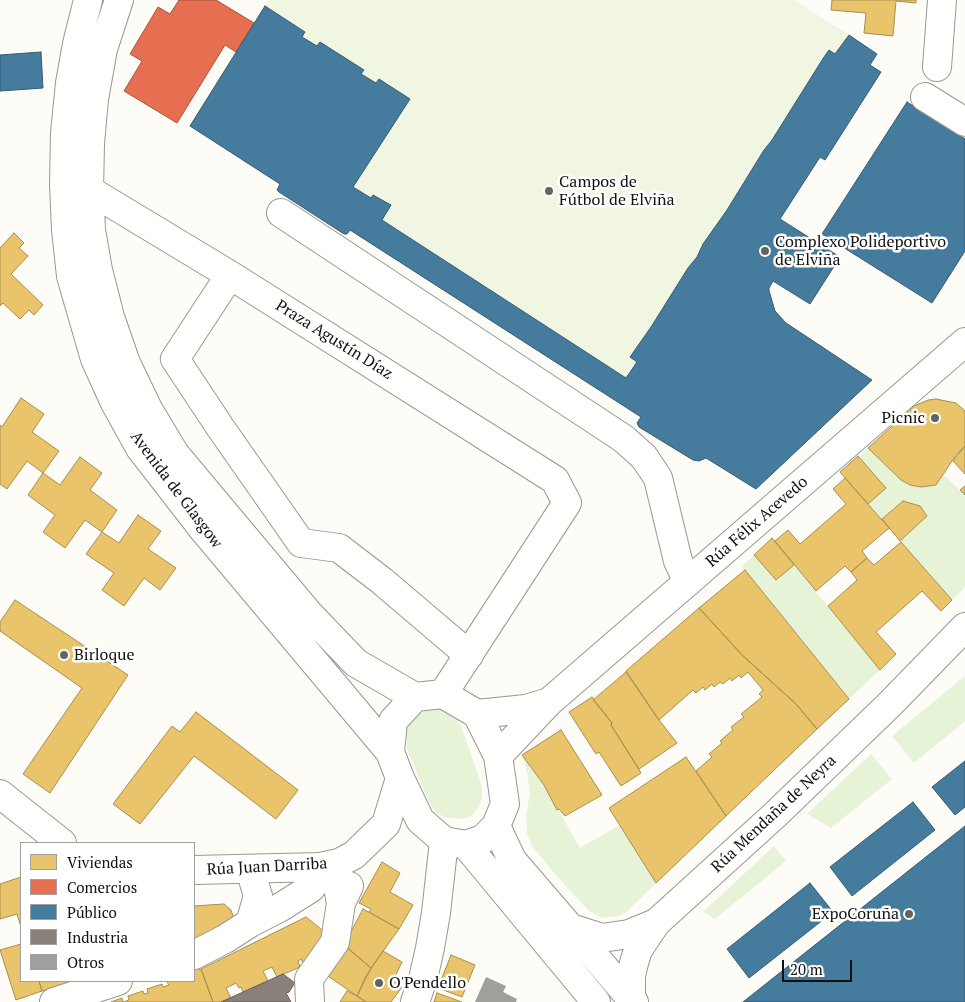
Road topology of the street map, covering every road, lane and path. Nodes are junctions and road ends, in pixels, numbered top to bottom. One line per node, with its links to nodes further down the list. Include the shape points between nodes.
1 (88, 0): 20 (street, Avenida de Glasgow, via 70,83 64,184 71,276 95,359 140,448 202,528)
2 (119, 0): 7 (street, Avenida de Glasgow, via 103,49 94,99)
3 (942, 0): 4 (street)
4 (937, 68)
5 (925, 96): 6 (street)
6 (965, 122)
7 (89, 190): 9 (street, Praza Agustín Díaz); 16 (street, Avenida de Glasgow, via 98,270 110,317 126,363 148,409 176,454 309,614 356,663)
8 (281, 213): 11 (street, via 624,439 644,457 658,478 678,561)
9 (230, 275): 14 (street, via 175,359 301,543 339,548); 14 (street, Praza Agustín Díaz, via 555,480 566,502)
10 (963, 349): 11 (street, Rúa Félix Acevedo)
11 (688, 582): 17 (street, Rúa Félix Acevedo)
12 (965, 627): 18 (street, Rúa Mendaña de Neyra)
13 (965, 652): 18 (street, Rúa Mendaña de Neyra)
14 (469, 655): 15 (street)
15 (443, 694): 16 (street); 19 (street)
16 (415, 697): 20 (street, via 394,721)
17 (549, 702): 19 (street, Rúa Félix Acevedo, via 526,709); 21 (street, Rúa Félix Acevedo)
18 (890, 704): 34 (street, Rúa Mendaña de Neyra)
19 (477, 714): 21 (street)
20 (390, 752): 22 (street)
21 (498, 756): 25 (street, via 505,804)
22 (400, 778): 24 (street); 26 (street)
23 (0, 794): 27 (street)
24 (420, 820): 26 (street, via 404,820); 28 (street)
25 (496, 826): 28 (street, via 483,839); 35 (street, via 512,860)
26 (383, 829): 29 (street, Rúa Juan Darriba, via 354,856); 32 (street, via 359,866)
27 (61, 842)
28 (455, 843): 41 (street); 42 (street)
29 (320, 867): 30 (street, Rúa Juan Darriba); 32 (street, via 338,883); 33 (street, via 311,888)
30 (250, 869): 31 (street, Rúa Juan Darriba); 33 (street, via 258,896)
31 (195, 870)
32 (341, 903): 40 (street, via 335,942 310,979)
33 (250, 923): 36 (street)
34 (656, 923): 35 (street, Rúa Mendaña de Neyra, via 629,934 602,938); 38 (street, Rúa Mendaña de Neyra, via 638,950 631,976)
35 (571, 928): 38 (street)
36 (195, 954)
37 (115, 982): 39 (street)
38 (632, 1000)
39 (54, 1002)
40 (310, 1002)
41 (415, 1002)
42 (596, 1002)

